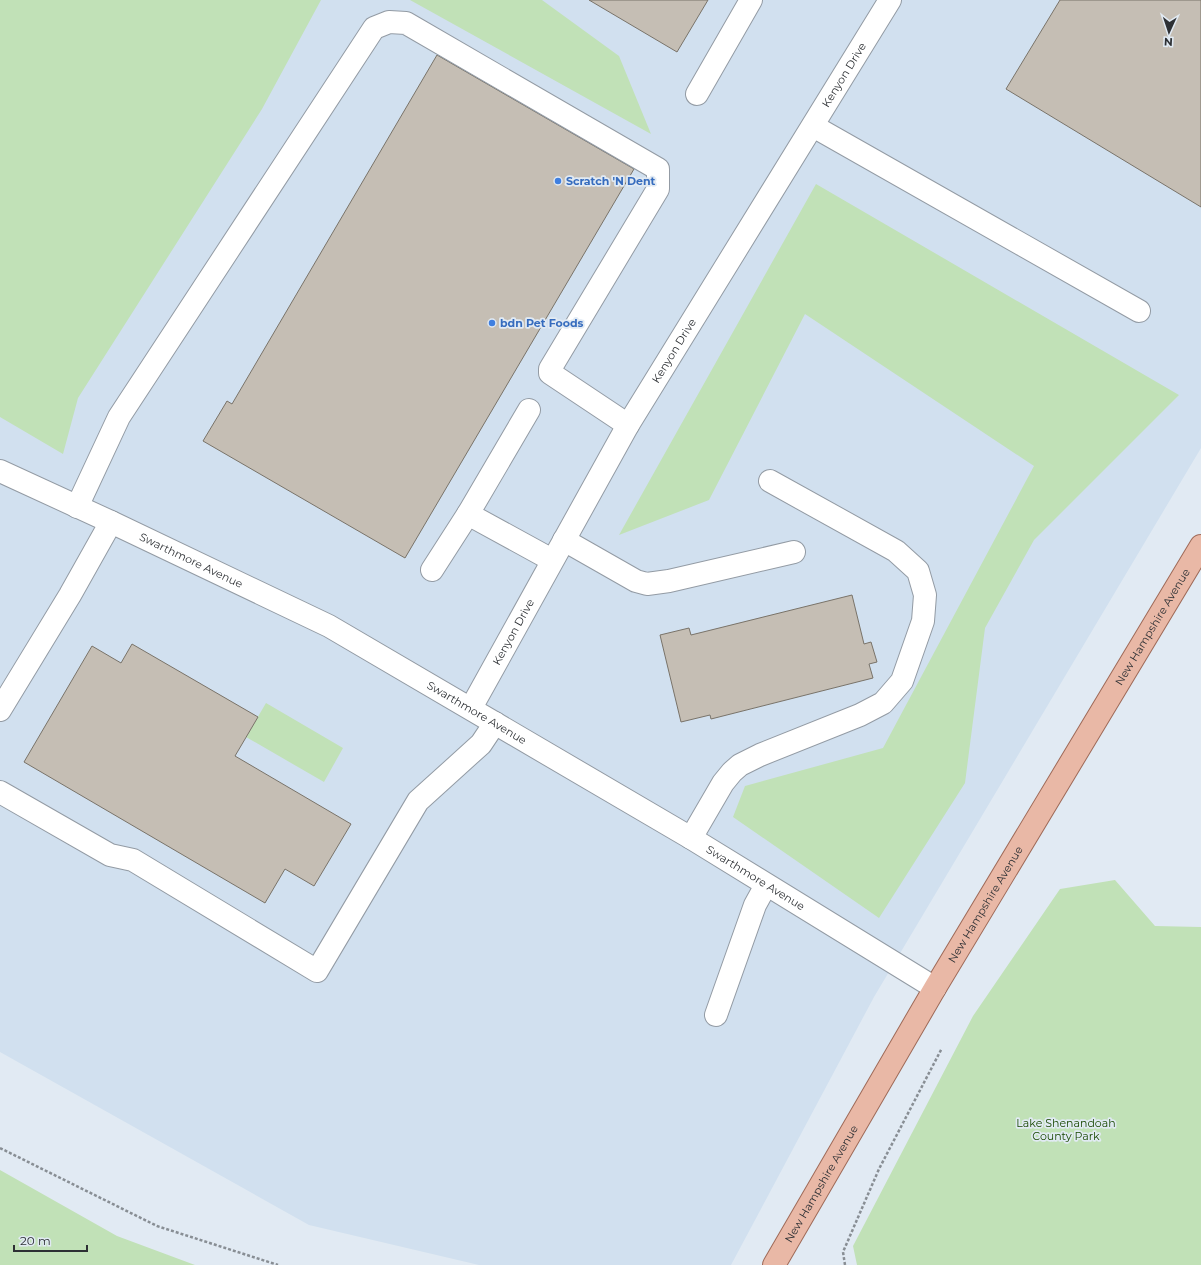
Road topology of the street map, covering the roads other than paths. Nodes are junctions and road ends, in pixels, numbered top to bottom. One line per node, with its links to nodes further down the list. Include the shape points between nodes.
1 (751, 0): 3 (street)
2 (890, 0): 4 (street, Kenyon Drive)
3 (697, 94)
4 (813, 126): 5 (street); 7 (street, Kenyon Drive)
5 (1139, 311)
6 (530, 410): 11 (street)
7 (628, 425): 10 (street, via 550,374 550,369 658,189 658,169 406,23 389,22 374,28 119,417); 13 (street, Kenyon Drive)
8 (0, 471): 10 (street, Swarthmore Avenue)
9 (770, 481): 22 (street, via 896,551 918,571 925,595 923,621 902,681 883,703 740,765 723,783)
10 (77, 507): 12 (street, Swarthmore Avenue)
11 (468, 514): 16 (street); 17 (street)
12 (111, 522): 18 (street, Swarthmore Avenue, via 329,626); 19 (street)
13 (564, 540): 15 (street, via 636,581 647,584); 16 (street, Kenyon Drive)
14 (1201, 546): 24 (main road, New Hampshire Avenue)
15 (794, 552)
16 (552, 560): 18 (street, Kenyon Drive)
17 (432, 570)
18 (471, 708): 20 (street, Swarthmore Avenue)
19 (0, 710)
20 (495, 723): 21 (street, via 481,744 418,800 317,971 133,860 110,855); 22 (street, Swarthmore Avenue)
21 (0, 792)
22 (691, 838): 23 (street, Swarthmore Avenue)
23 (766, 885): 24 (street, Swarthmore Avenue); 25 (street, via 755,906)
24 (935, 988): 26 (main road, New Hampshire Avenue)
25 (716, 1015)
26 (780, 1260)

